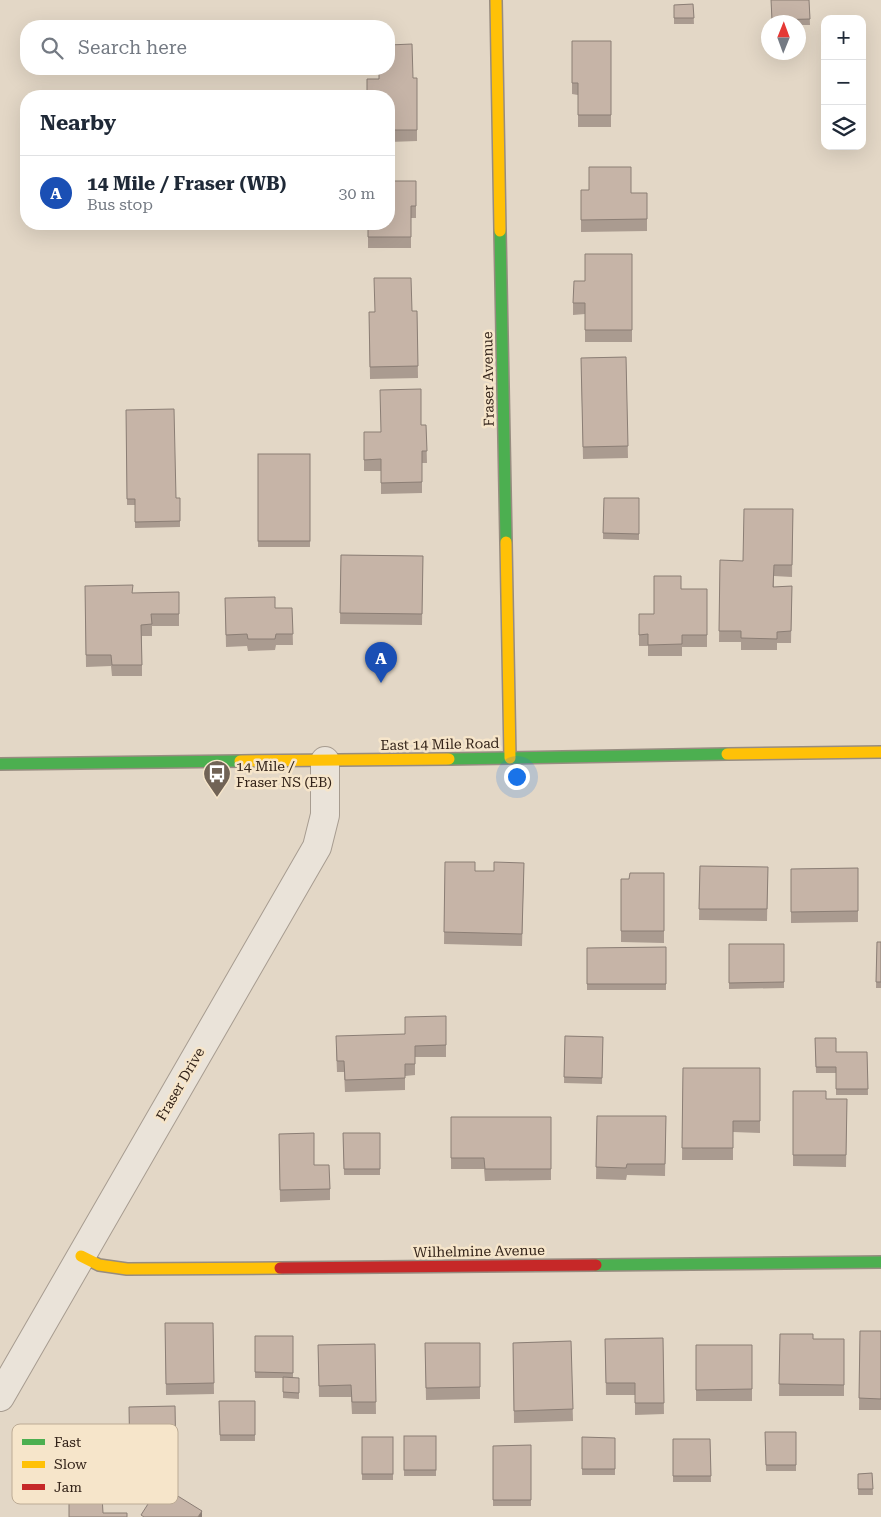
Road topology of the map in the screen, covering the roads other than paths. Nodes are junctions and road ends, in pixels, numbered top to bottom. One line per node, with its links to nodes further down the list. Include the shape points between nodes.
1 (496, 0): 3 (street, Fraser Avenue)
2 (881, 752): 3 (street, East 14 Mile Road)
3 (510, 758): 4 (street, East 14 Mile Road)
4 (325, 761): 5 (street, East 14 Mile Road); 6 (street, Fraser Drive, via 325,815 316,847)
5 (0, 764)
6 (81, 1256): 7 (street, Wilhelmine Avenue, via 99,1265 127,1269); 8 (street, Fraser Drive)
7 (881, 1262)
8 (0, 1397)

